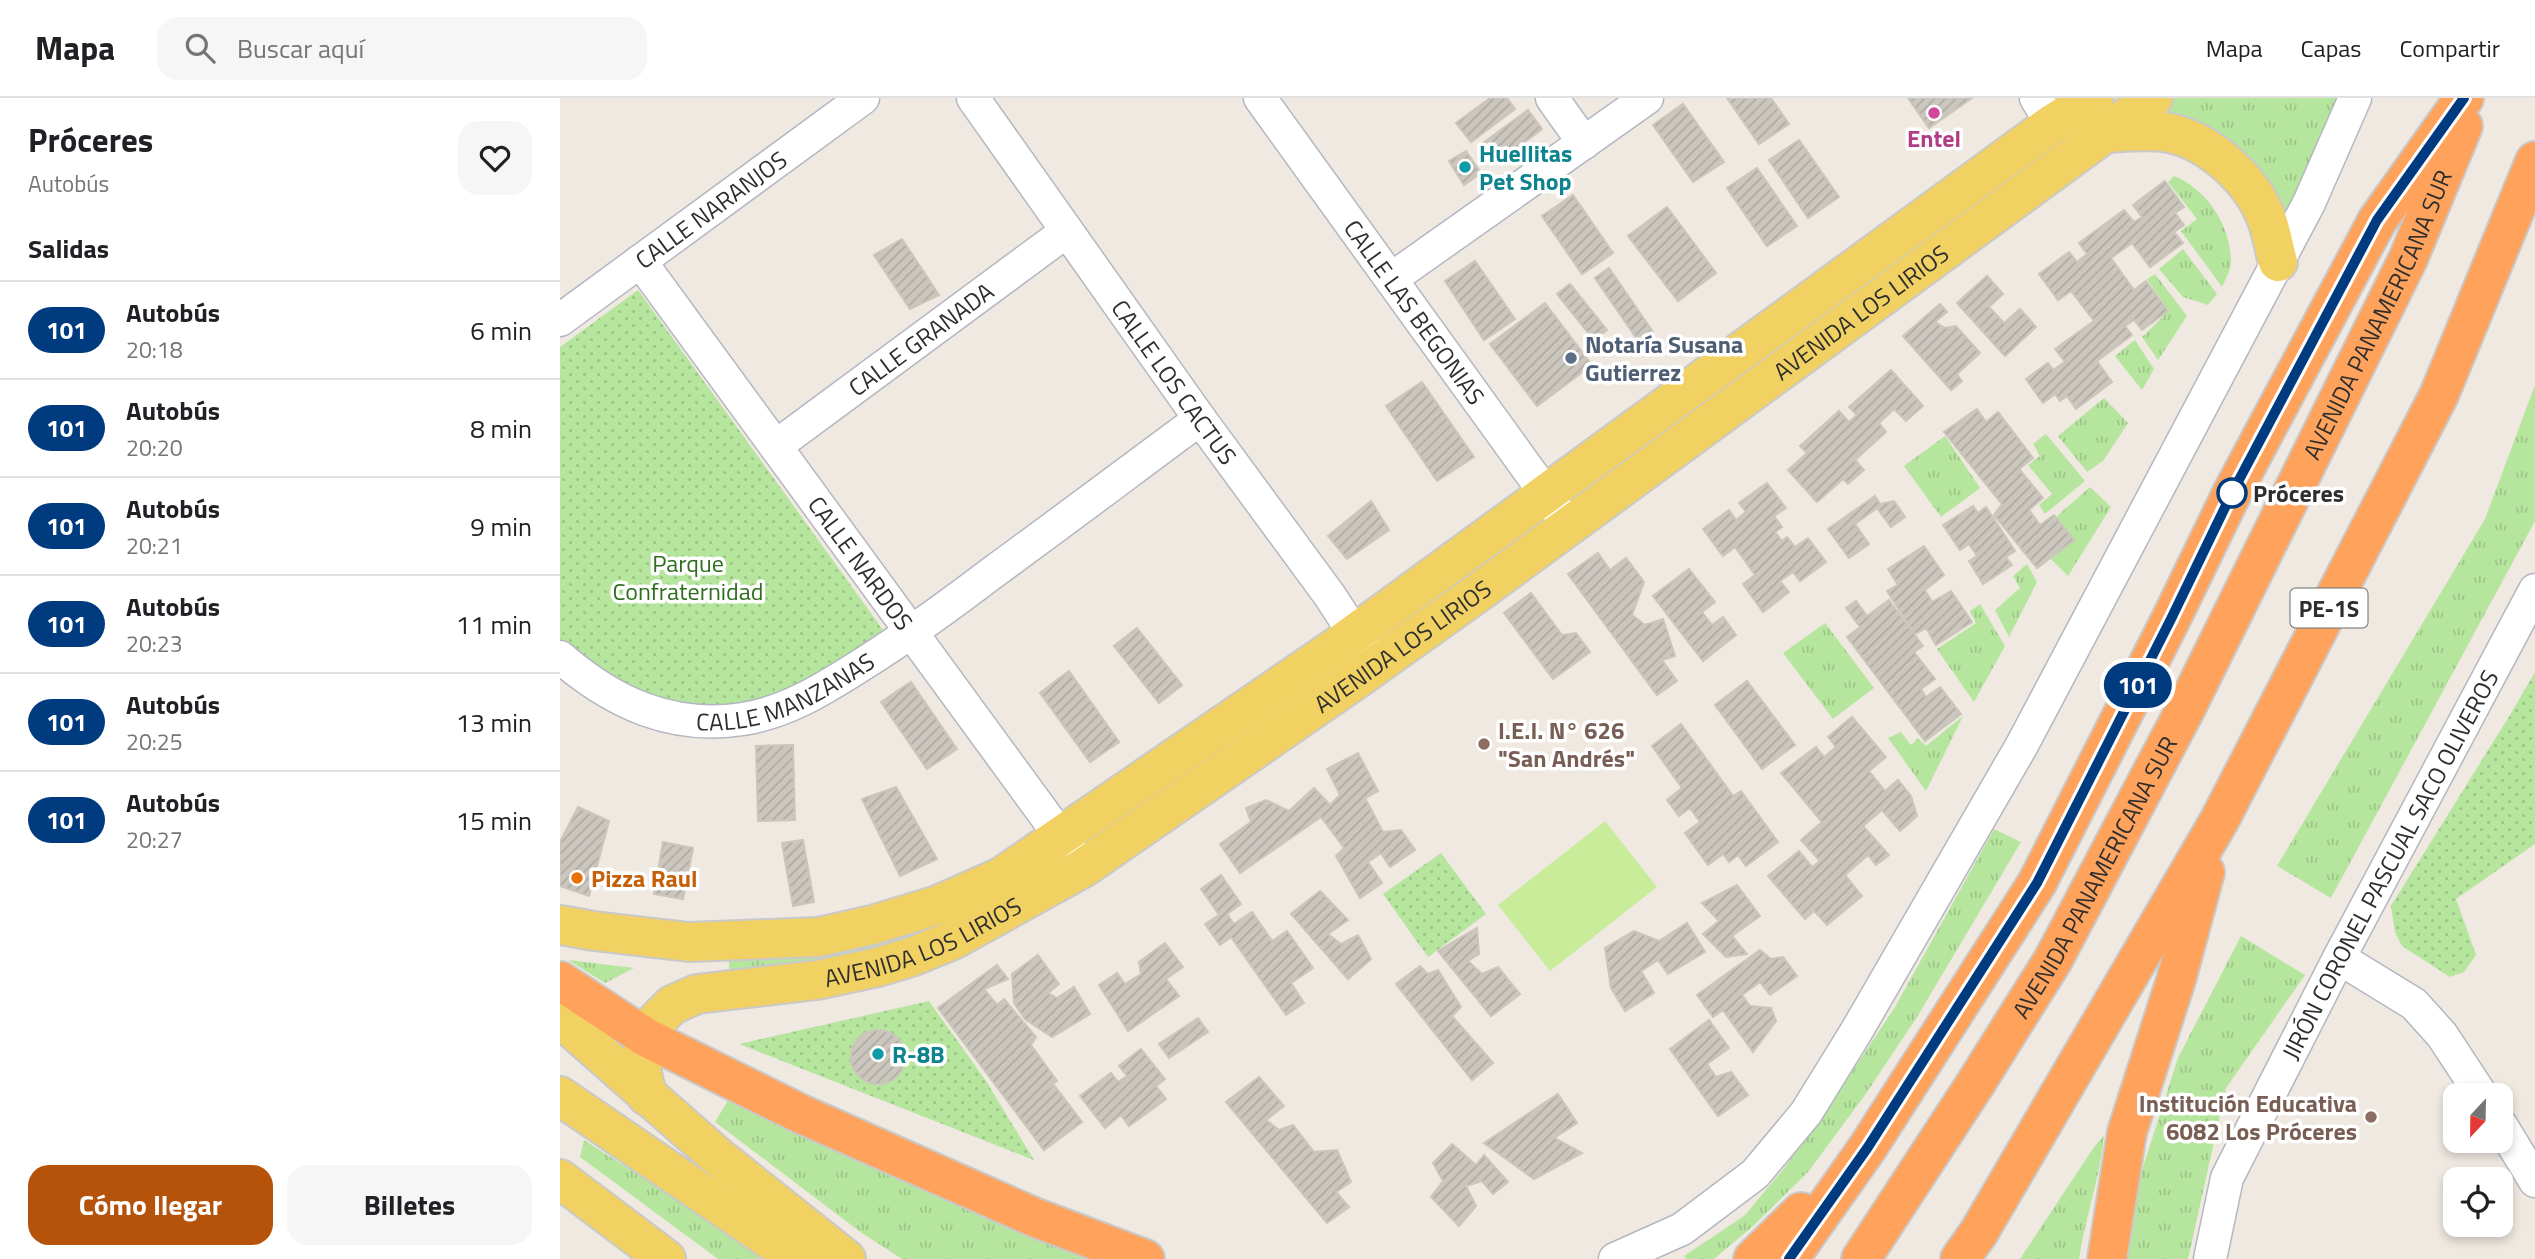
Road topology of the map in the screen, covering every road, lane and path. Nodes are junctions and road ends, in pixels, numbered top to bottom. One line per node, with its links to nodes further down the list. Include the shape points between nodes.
1 (863, 98): 15 (street, CALLE NARANJOS)
2 (973, 98): 14 (street, CALLE LOS CACTUS)
3 (1260, 98): 17 (street, CALLE LAS BEGONIAS)
4 (1552, 98): 12 (street)
5 (1647, 98): 12 (street)
6 (2153, 98): 11 (main road, AVENIDA LOS LIRIOS)
7 (2355, 98): 16 (street)
8 (2464, 98): 39 (highway, via 2377,220 2232,493 2037,883)
9 (2475, 98): 50 (highway, AVENIDA PANAMERICANA SUR, via 2408,260 2186,708 2053,960)
10 (2044, 111): 11 (main road, AVENIDA LOS LIRIOS); 21 (main road, AVENIDA LOS LIRIOS)
11 (2099, 116): 16 (main road, via 2171,133 2224,162 2252,191 2267,219); 22 (main road, AVENIDA LOS LIRIOS)
12 (1584, 143): 17 (street)
13 (2535, 161): 28 (highway, PE-1S, via 2439,395)
14 (1067, 231): 19 (street, CALLE LOS CACTUS); 20 (street, CALLE GRANADA)
15 (640, 261): 18 (street, CALLE NARANJOS); 20 (street, CALLE NARDOS)
16 (2278, 262): 47 (street, via 2022,746 1806,1114 1739,1187 1682,1229)
17 (1391, 279): 21 (street, CALLE LAS BEGONIAS)
18 (560, 320)
19 (1200, 419): 24 (street, CALLE MANZANAS); 25 (street, CALLE LOS CACTUS)
20 (776, 446): 24 (street, CALLE NARDOS)
21 (1546, 496): 22 (street, CALLE LAS BEGONIAS); 25 (main road, AVENIDA LOS LIRIOS)
22 (1569, 526): 27 (main road, AVENIDA LOS LIRIOS)
23 (2535, 590): 31 (street, JIRÓN CORONEL PASCUAL SACO OLIVEROS)
24 (912, 633): 26 (street, CALLE MANZANAS, via 819,692 778,711 743,719 668,717 631,706); 29 (street, CALLE NARDOS)
25 (1354, 633): 27 (street, CALLE LOS CACTUS); 29 (main road, AVENIDA LOS LIRIOS)
26 (560, 657)
27 (1376, 666): 29 (main road, AVENIDA LOS LIRIOS)
28 (2219, 821): 42 (highway, PE-1S); 51 (highway, via 2176,980 2127,1132)
29 (1072, 852): 30 (main road, AVENIDA LOS LIRIOS, via 939,905 819,937 688,942); 34 (main road, AVENIDA LOS LIRIOS, via 953,940 878,967 817,980 697,994 672,1005)
30 (560, 925)
31 (2339, 958): 35 (street, via 2414,1004 2442,1035); 52 (street, JIRÓN CORONEL PASCUAL SACO OLIVEROS, via 2227,1178)
32 (560, 981): 34 (highway)
33 (560, 1018): 37 (main road)
34 (646, 1038): 37 (main road, via 642,1064); 46 (highway, via 941,1177)
35 (2473, 1083)
36 (560, 1096): 44 (main road)
37 (647, 1096): 45 (main road)
38 (2513, 1145): 41 (street)
39 (1868, 1147): 48 (highway); 49 (highway)
40 (560, 1179): 43 (main road)
41 (2535, 1181)
42 (1967, 1250)
43 (666, 1259)
44 (798, 1259)
45 (846, 1259)
46 (1145, 1259)
47 (1615, 1259)
48 (1753, 1259)
49 (1789, 1259)
50 (1861, 1259)
51 (2107, 1259)
52 (2210, 1259)

